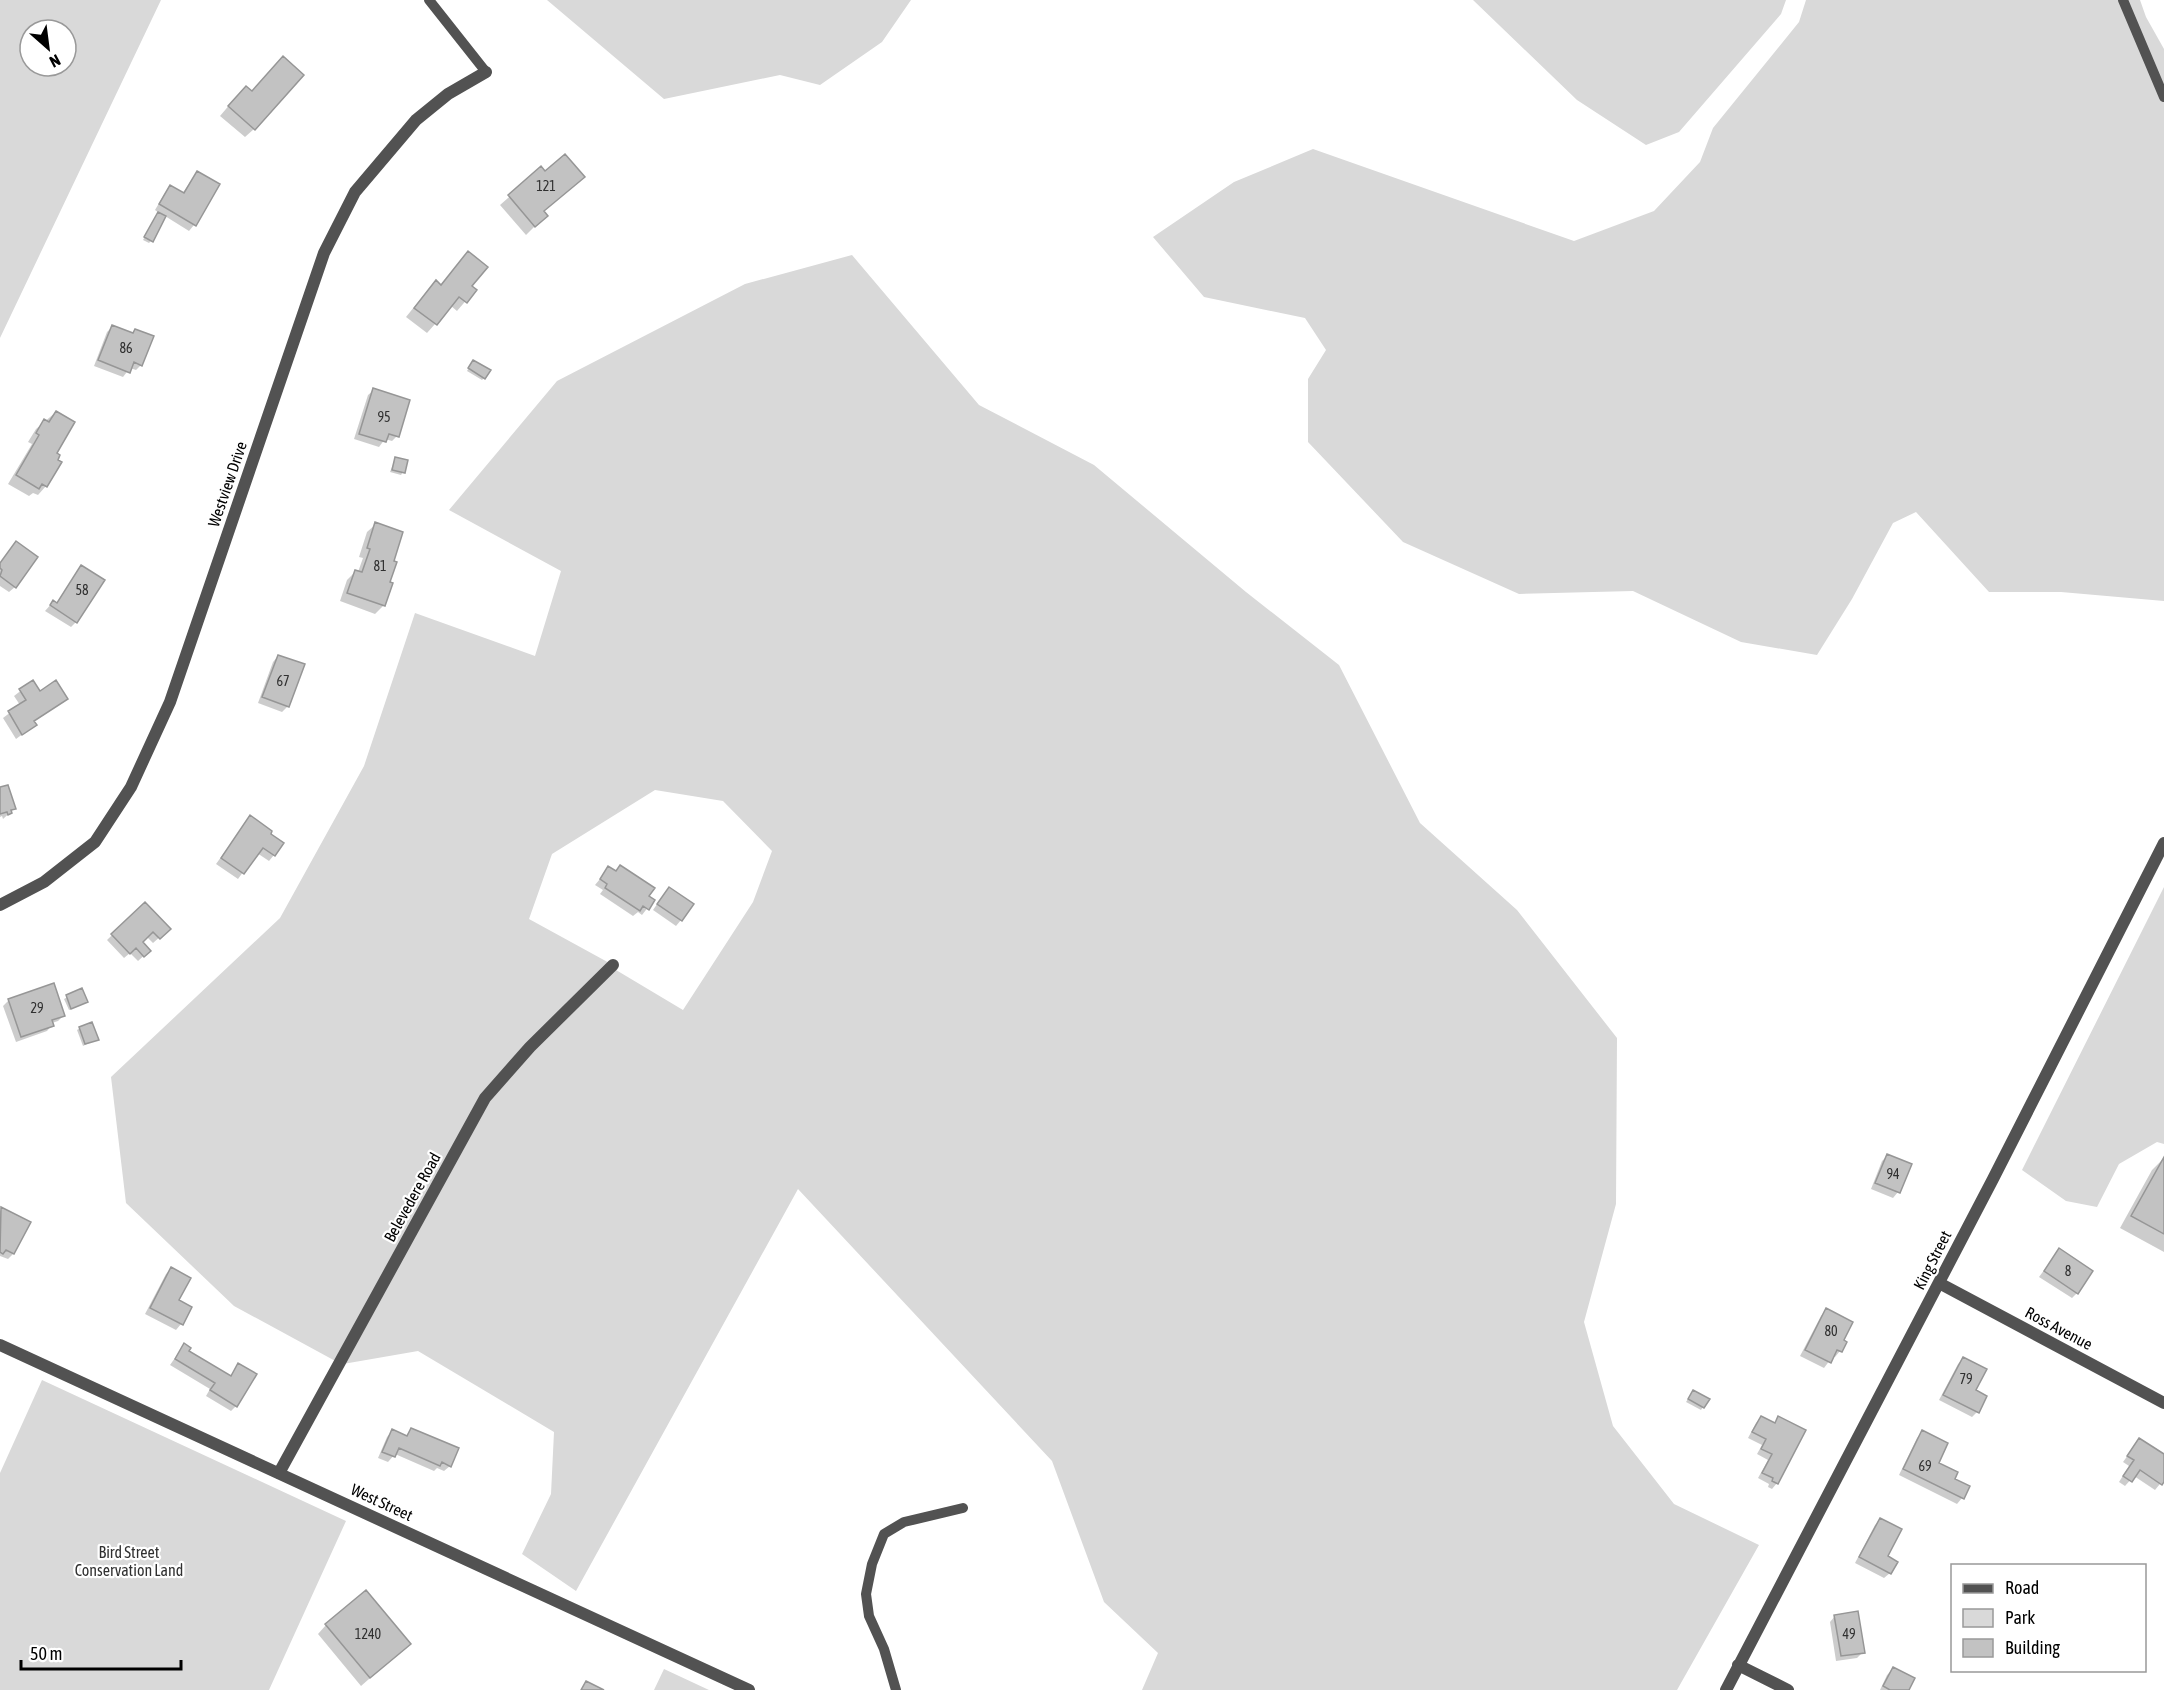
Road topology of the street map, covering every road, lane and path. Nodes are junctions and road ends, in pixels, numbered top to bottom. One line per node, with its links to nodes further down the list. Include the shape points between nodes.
1 (429, 0): 3 (lane)
2 (2123, 0): 4 (lane)
3 (486, 72): 6 (street, Westview Drive, via 448,94 416,120 355,192 328,245 170,702 131,787 95,842 44,882)
4 (2164, 97)
5 (2164, 843): 8 (street, King Street)
6 (0, 905)
7 (612, 965): 11 (street, Belevedere Road, via 485,1098)
8 (1939, 1283): 10 (street, Ross Avenue); 13 (street, King Street)
9 (0, 1345): 11 (street, West Street)
10 (2164, 1403)
11 (279, 1473): 14 (street, West Street)
12 (963, 1508): 15 (lane, via 904,1522 884,1534 872,1564 866,1594 869,1616 884,1648)
13 (1738, 1665): 16 (street, King Street); 17 (street)
14 (749, 1690)
15 (896, 1690)
16 (1725, 1690)
17 (1788, 1690)

